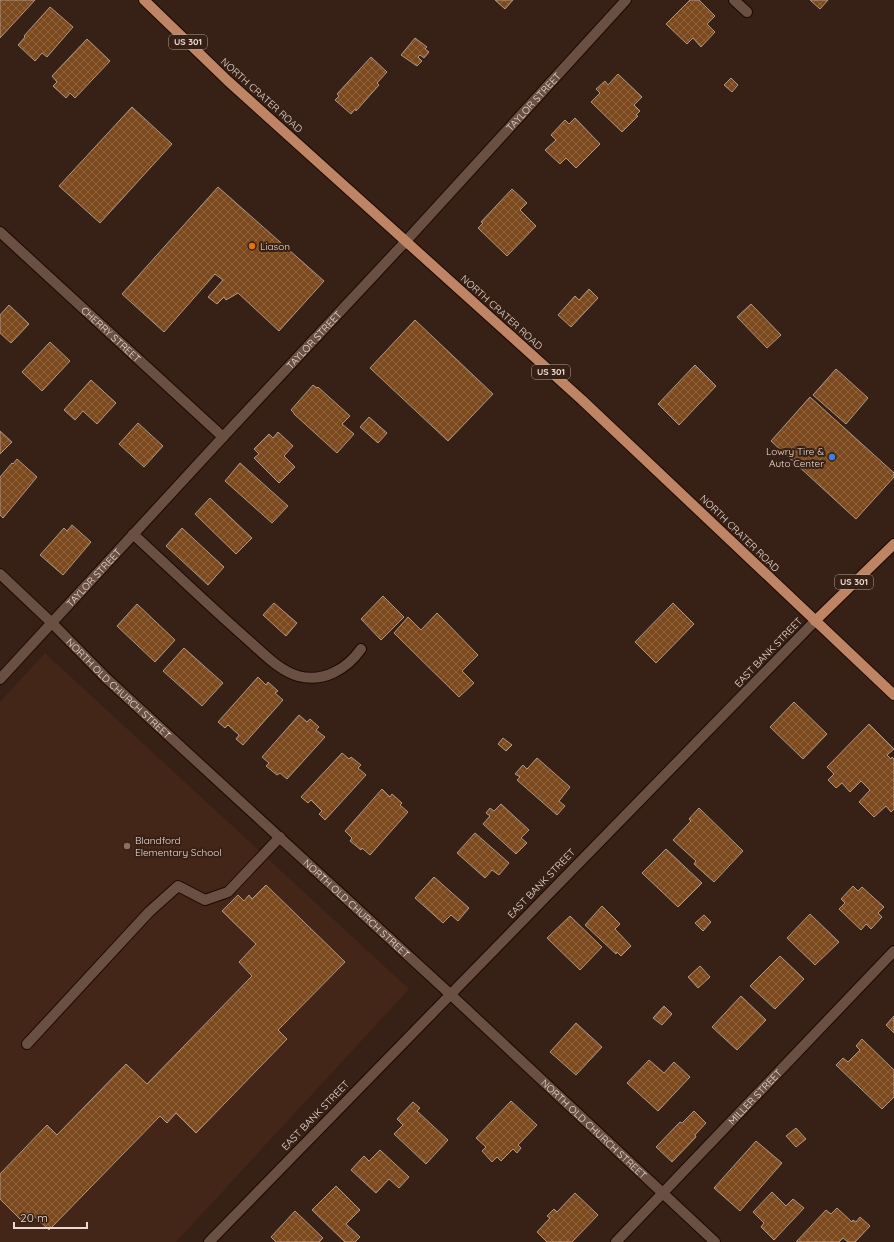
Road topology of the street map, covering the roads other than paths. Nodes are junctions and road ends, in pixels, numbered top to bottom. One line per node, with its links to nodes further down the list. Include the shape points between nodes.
1 (144, 0): 6 (main road, NORTH CRATER ROAD / US 301, via 228,81)
2 (626, 0): 6 (street, TAYLOR STREET)
3 (734, 0): 4 (street)
4 (747, 12)
5 (0, 232): 7 (street, CHERRY STREET)
6 (406, 241): 7 (street, TAYLOR STREET); 11 (main road, NORTH CRATER ROAD / US 301, via 582,400)
7 (223, 437): 8 (street, TAYLOR STREET)
8 (133, 534): 12 (street, TAYLOR STREET); 13 (street, via 282,669 298,676 316,677 334,673 346,666)
9 (894, 544): 11 (main road, EAST BANK STREET / US 301)
10 (0, 574): 12 (street, NORTH OLD CHURCH STREET)
11 (815, 621): 15 (main road, NORTH CRATER ROAD / US 301); 18 (street, EAST BANK STREET)
12 (52, 624): 14 (street, TAYLOR STREET); 16 (street, NORTH OLD CHURCH STREET, via 106,678)
13 (361, 649)
14 (0, 679)
15 (894, 695)
16 (280, 837): 18 (street, NORTH OLD CHURCH STREET); 19 (street, via 228,892 205,900 178,886 149,912)
17 (894, 951): 20 (street, MILLER STREET)
18 (450, 994): 20 (street, NORTH OLD CHURCH STREET); 21 (street, EAST BANK STREET)
19 (27, 1044)
20 (663, 1193): 22 (street, MILLER STREET); 23 (street, NORTH OLD CHURCH STREET)
21 (209, 1242)
22 (616, 1242)
23 (715, 1242)

